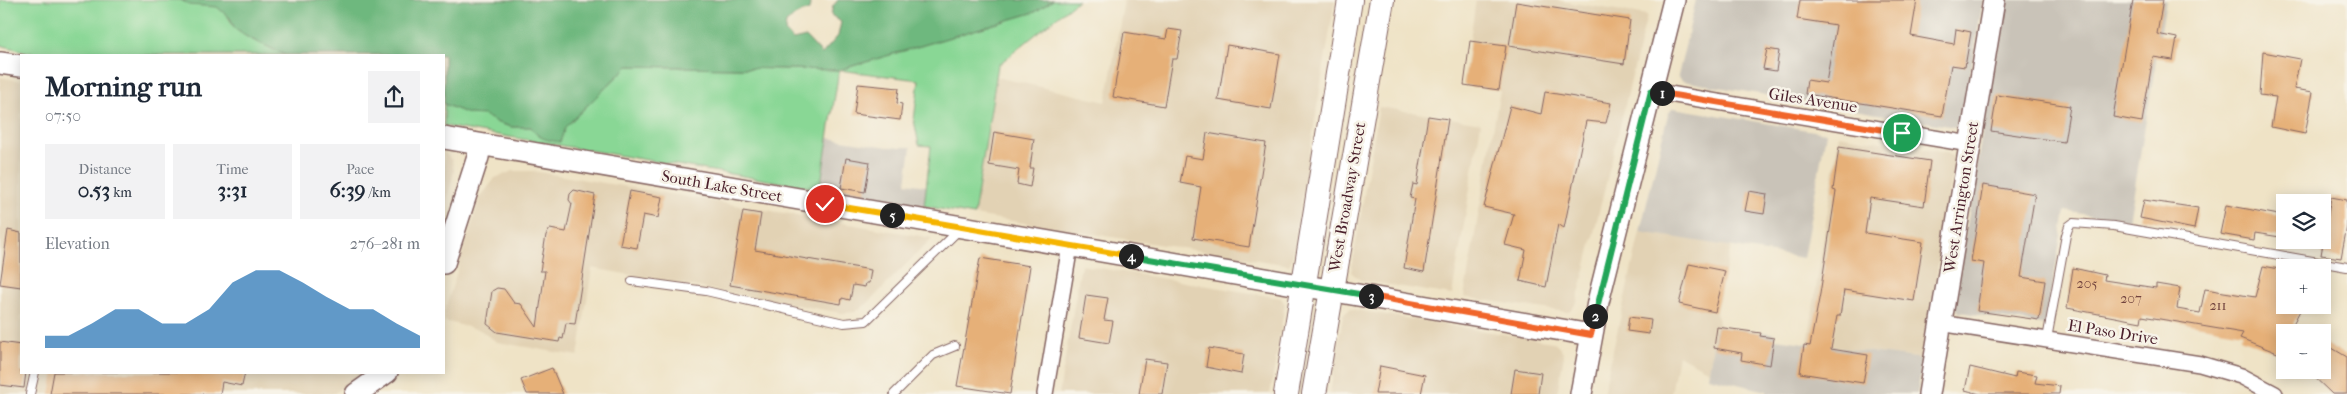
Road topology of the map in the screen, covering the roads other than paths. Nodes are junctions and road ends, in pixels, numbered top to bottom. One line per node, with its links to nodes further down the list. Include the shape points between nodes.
1 (1350, 0): 16 (main road, West Broadway Street)
2 (1382, 0): 17 (main road, West Broadway Street)
3 (1674, 0): 7 (main road)
4 (1994, 0): 9 (main road, West Arrington Street)
5 (0, 63): 6 (main road)
6 (20, 66)
7 (1651, 91): 9 (street, Giles Avenue); 19 (main road)
8 (445, 138): 10 (main road, South Lake Street)
9 (1970, 144): 18 (main road, West Arrington Street)
10 (480, 145): 11 (main road, South Lake Street); 13 (main road)
11 (962, 227): 12 (main road, South Lake Street); 15 (lane, via 866,321 844,323 706,292)
12 (1070, 246): 16 (main road, South Lake Street); 27 (street)
13 (445, 260)
14 (2347, 267): 20 (lane, via 2114,226 2073,223 2066,235)
15 (632, 281)
16 (1305, 286): 17 (main road, South Lake Street); 28 (main road, West Broadway Street)
17 (1331, 289): 19 (main road, South Lake Street); 29 (main road, West Broadway Street)
18 (1940, 323): 20 (street, El Paso Drive); 31 (main road, West Arrington Street)
19 (1591, 335): 30 (main road)
20 (2047, 339): 32 (street, El Paso Drive, via 2210,366 2241,376)
21 (955, 346): 26 (lane, via 933,355)
22 (35, 374): 24 (lane)
23 (384, 374): 25 (main road)
24 (30, 394)
25 (356, 394)
26 (894, 394)
27 (1045, 394)
28 (1286, 394)
29 (1314, 394)
30 (1581, 394)
31 (1928, 394)
32 (2275, 394)

